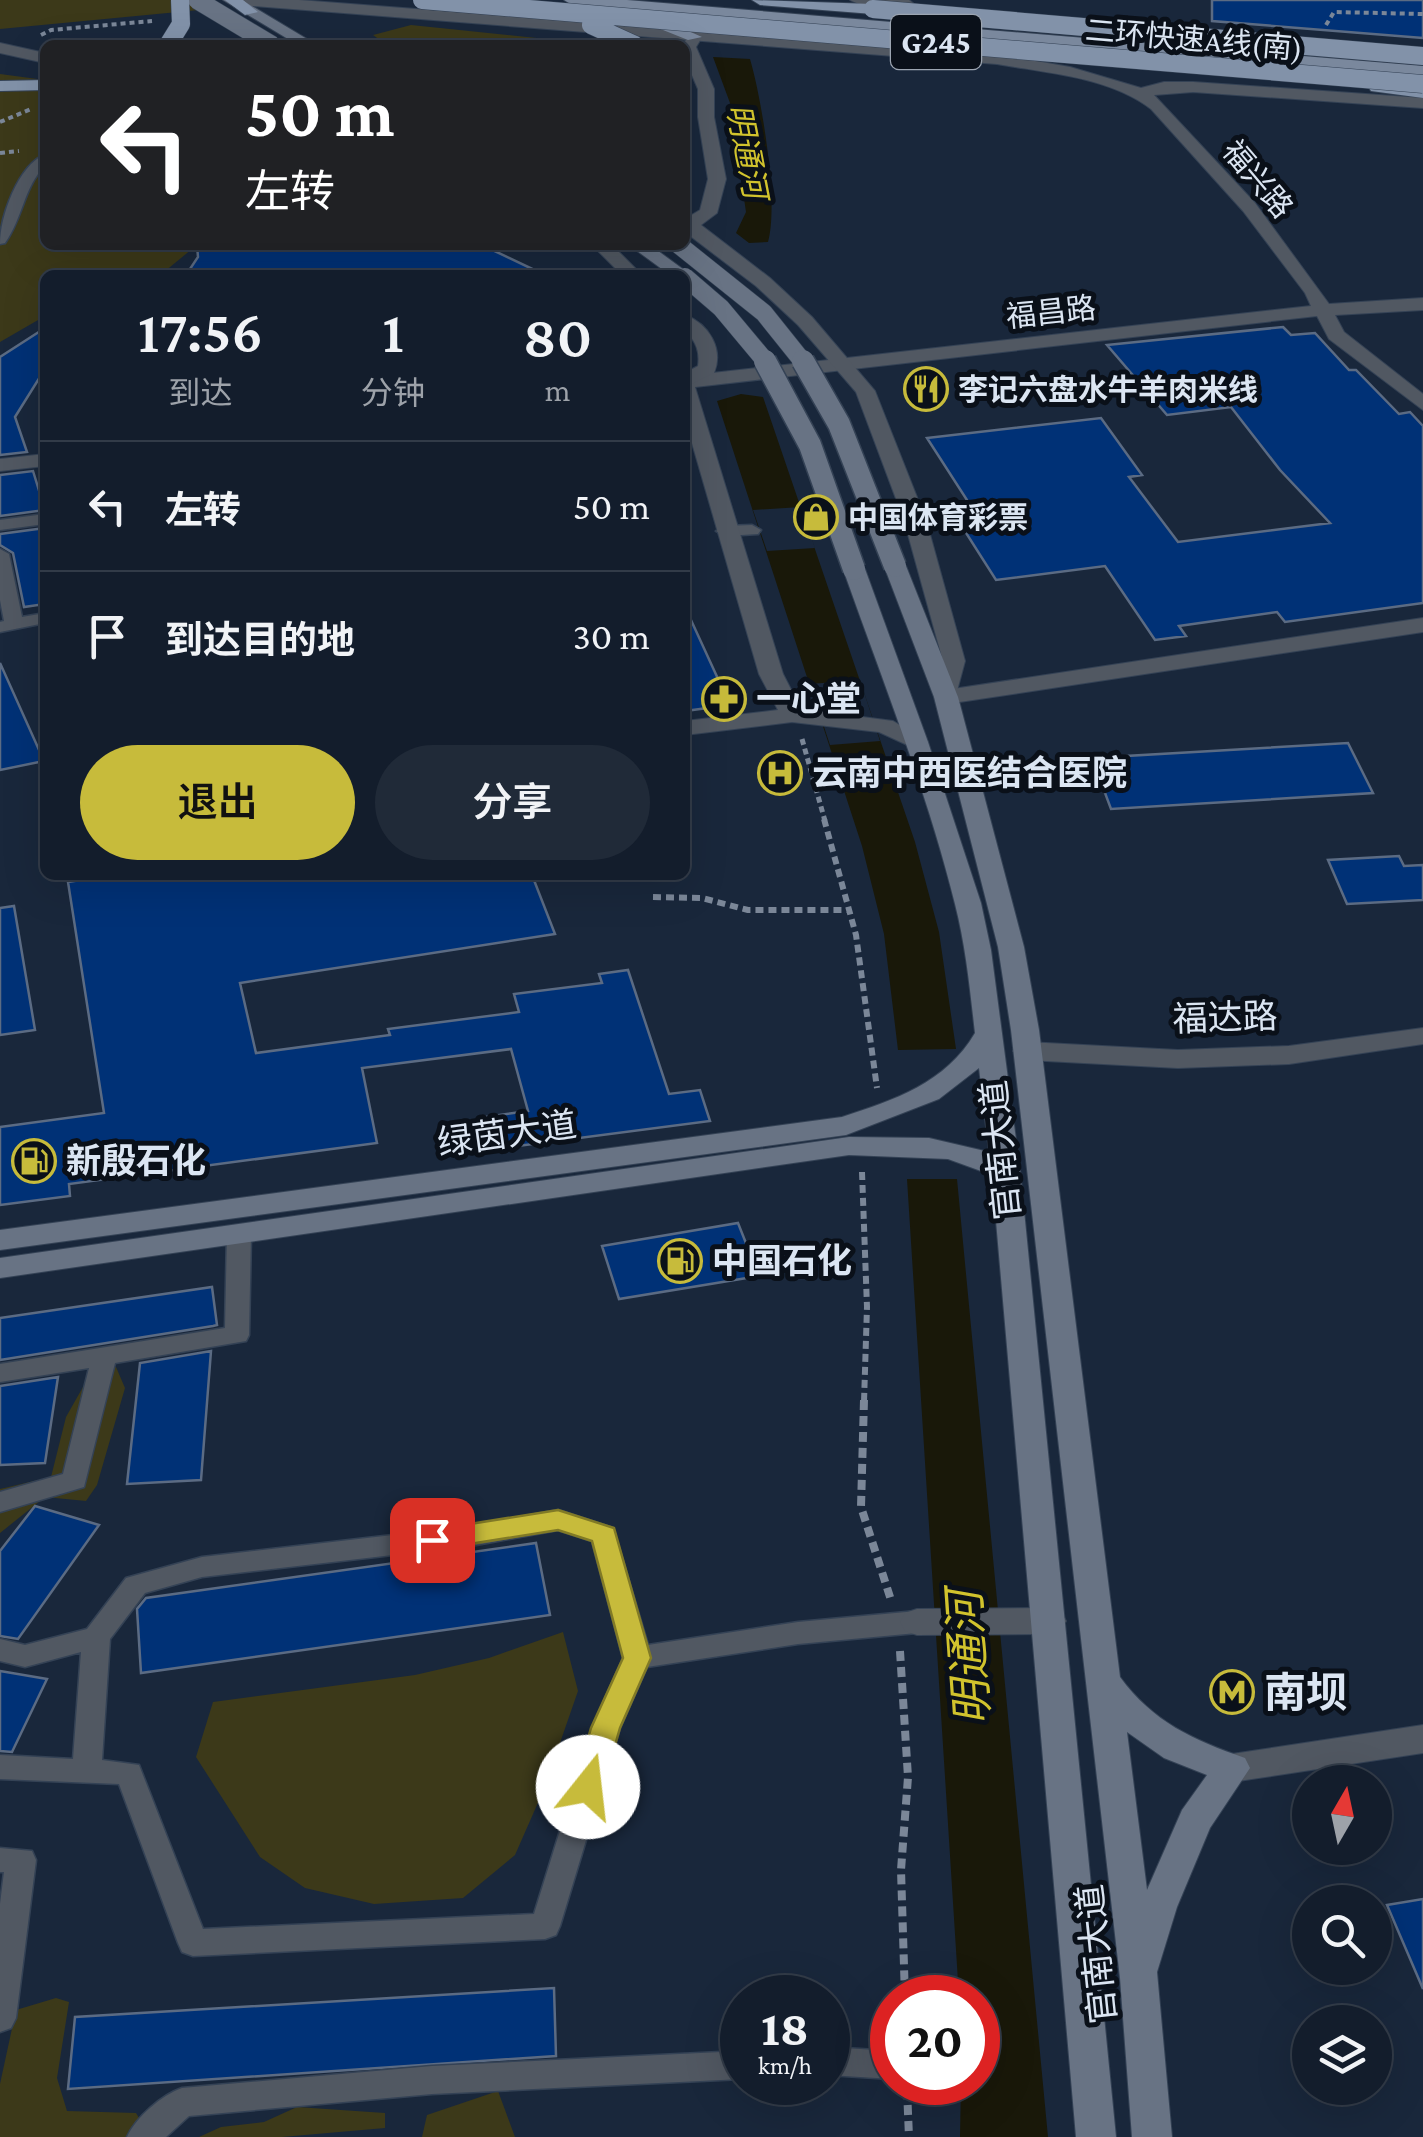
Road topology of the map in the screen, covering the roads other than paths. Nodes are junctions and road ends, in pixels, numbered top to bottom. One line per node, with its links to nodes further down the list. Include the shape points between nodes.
1 (180, 0): 14 (highway, bridge, via 182,24)
2 (197, 0): 15 (main road, bridge)
3 (422, 0): 17 (highway, bridge, via 562,18); 23 (highway, 二环快速A线(南), bridge)
4 (449, 0): 12 (main road, G245)
5 (572, 0): 24 (main road, G245)
6 (595, 0): 24 (highway)
7 (765, 0): 10 (highway)
8 (839, 0): 10 (highway)
9 (239, 3): 13 (street); 16 (main road)
10 (804, 4): 11 (highway)
11 (865, 5): 21 (highway, bridge)
12 (642, 17): 13 (main road); 25 (main road, G245)
13 (694, 37): 18 (street); 28 (street, via 998,59)
14 (171, 40)
15 (264, 40)
16 (302, 40)
17 (626, 40)
18 (690, 44)
19 (0, 48): 22 (street)
20 (690, 52): 32 (street, via 706,88 717,179 708,213)
21 (1423, 53)
22 (40, 57)
23 (1207, 68): 25 (highway, 二环快速A线(南), bridge); 29 (highway, bridge)
24 (1423, 70)
25 (1423, 83)
26 (40, 85): 27 (highway)
27 (0, 86)
28 (1141, 93): 30 (street, via 1204,87); 42 (street, 福兴路, via 1248,208)
29 (1423, 93)
30 (1423, 103)
31 (40, 163): 34 (lane, via 23,179 11,226)
32 (690, 226)
33 (690, 228): 44 (street, via 763,282)
34 (0, 240)
35 (606, 250): 38 (street)
36 (645, 250): 39 (main road, 官南大道)
37 (686, 250): 59 (main road, 官南大道, bridge, via 752,301 806,362 851,444)
38 (628, 270)
39 (675, 270)
40 (690, 282): 62 (main road, 官南大道, bridge, via 748,336 790,398 820,464)
41 (1423, 304): 42 (street, 福昌路)
42 (1322, 310): 44 (street, 福昌路); 48 (street, 福兴路, via 1344,344)
43 (690, 325): 45 (street, via 711,352 707,370)
44 (846, 366): 46 (street, 福昌路); 59 (street, via 865,391 915,520 954,661)
45 (690, 380)
46 (690, 382)
47 (690, 401): 54 (street)
48 (1423, 404)
49 (40, 461): 50 (street)
50 (0, 465)
51 (40, 520): 52 (lane)
52 (0, 525)
53 (752, 530): 54 (lane)
54 (726, 531): 60 (street, via 771,674)
55 (0, 554): 58 (lane)
56 (40, 619): 58 (lane)
57 (1423, 625): 59 (street)
58 (7, 626)
59 (946, 697): 65 (main road, 官南大道, via 1011,947)
60 (803, 715): 61 (street); 62 (street, via 884,726)
61 (690, 727)
62 (916, 742): 63 (main road, 官南大道, via 968,903)
63 (990, 1031): 66 (main road, 官南大道); 68 (main road, 绿茵大道, via 963,1071 922,1100 846,1126)
64 (1423, 1036): 65 (street, 福达路, via 1270,1056)
65 (1028, 1051): 78 (main road, 官南大道)
66 (1006, 1170): 67 (main road, 绿茵大道, via 977,1154 938,1146 863,1146); 73 (main road, 官南大道)
67 (239, 1234): 69 (main road, 绿茵大道); 70 (lane, via 237,1335)
68 (0, 1240)
69 (0, 1268)
70 (104, 1357): 71 (lane); 72 (lane, via 74,1480)
71 (0, 1373)
72 (0, 1502)
73 (1048, 1621): 74 (street); 88 (main road, 官南大道)
74 (908, 1622): 77 (lane)
75 (96, 1637): 76 (lane, via 25,1656); 77 (lane, via 136,1585 202,1567 558,1520 604,1535); 82 (lane)
76 (0, 1650)
77 (637, 1658): 82 (lane, via 606,1728 544,1926 193,1943 129,1773)
78 (1102, 1678): 81 (main road, via 1126,1714 1150,1734 1194,1759); 84 (main road, 官南大道)
79 (1423, 1739): 81 (street)
80 (0, 1767): 82 (lane)
81 (1232, 1768): 84 (main road, via 1195,1821 1158,1906)
82 (88, 1771)
83 (0, 1860): 85 (lane, via 21,1860)
84 (1139, 1978): 89 (main road, 官南大道)
85 (0, 2018)
86 (720, 2067): 87 (lane, via 432,2080 182,2102)
87 (142, 2137)
88 (1096, 2137)
89 (1152, 2137)

